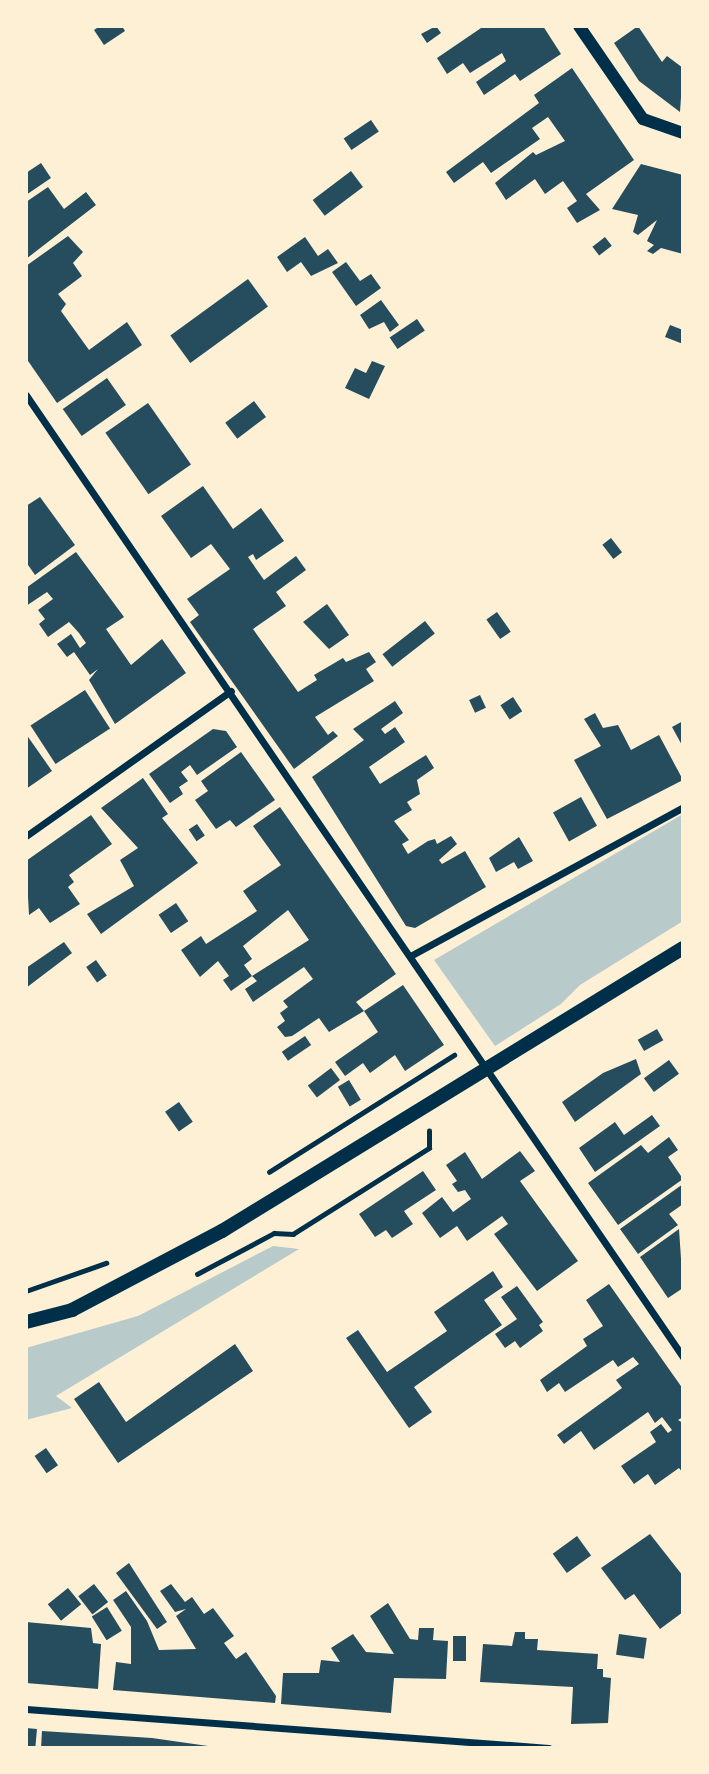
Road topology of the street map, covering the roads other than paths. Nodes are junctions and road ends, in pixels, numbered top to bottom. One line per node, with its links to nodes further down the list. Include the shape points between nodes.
1 (579, 26): 2 (street, via 643,119)
2 (683, 133)
3 (26, 395): 4 (street)
4 (230, 691): 6 (street); 8 (street)
5 (683, 807): 8 (street)
6 (26, 836)
7 (683, 948): 9 (main road)
8 (412, 955): 9 (street)
9 (490, 1069): 10 (main road, via 222,1231 72,1310); 11 (street)
10 (26, 1322)
11 (683, 1357)
12 (26, 1709): 13 (street)
13 (549, 1748)

